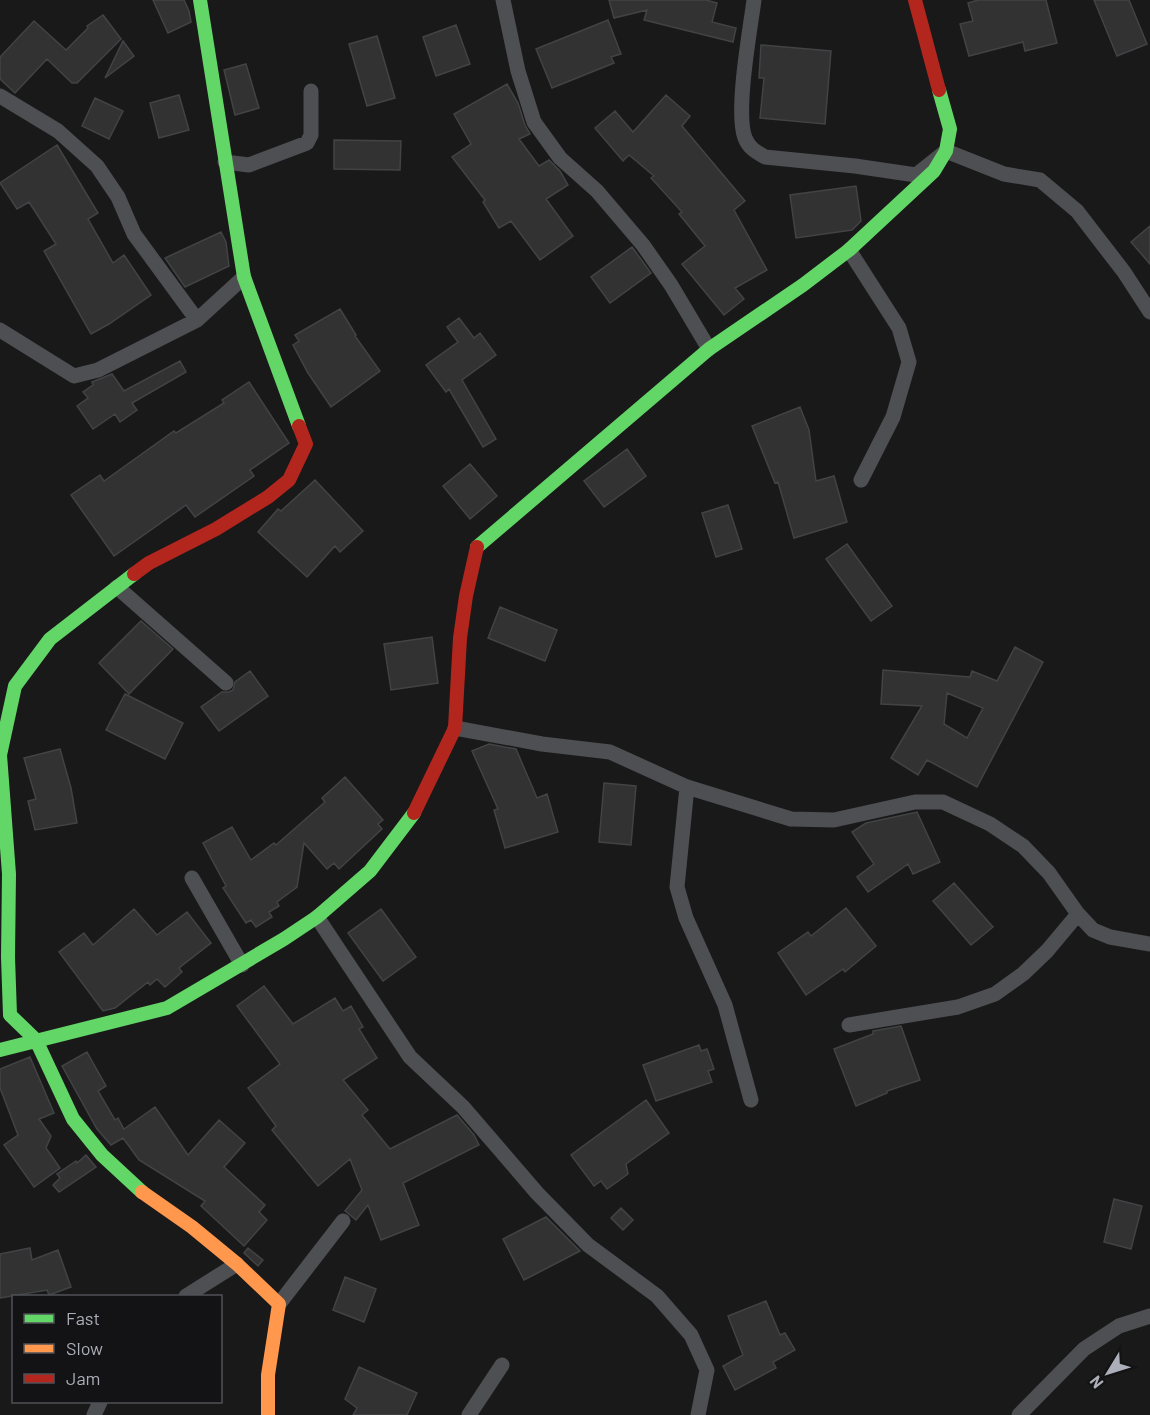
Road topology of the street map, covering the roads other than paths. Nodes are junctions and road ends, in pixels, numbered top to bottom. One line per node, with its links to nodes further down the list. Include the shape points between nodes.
1 (200, 0): 8 (street)
2 (503, 0): 14 (street, via 534,122 560,158 597,191 643,245)
3 (754, 0): 7 (street, via 741,113 745,138 752,150 765,157 916,175)
4 (915, 0): 7 (street, via 950,129)
5 (311, 91): 8 (street, via 311,135 307,143 249,165)
6 (0, 96): 12 (street, via 58,131 97,165 118,197 134,234)
7 (946, 151): 9 (street, via 934,171); 11 (street, via 1004,174 1040,180 1077,211)
8 (225, 162): 10 (street)
9 (849, 250): 14 (street); 15 (street, via 899,328 909,362 893,417)
10 (244, 277): 12 (street); 16 (street, via 306,444 289,480 268,497 149,563)
11 (1150, 312)
12 (197, 320): 13 (street, via 98,370 74,376)
13 (0, 330)
14 (709, 349): 18 (street, via 477,546 460,638)
15 (861, 480)
16 (117, 587): 17 (street); 26 (street, via 50,639 15,686 0,754 9,874 10,1015)
17 (226, 683)
18 (455, 728): 19 (street, via 610,752); 22 (street, via 417,809 370,871)
19 (687, 787): 21 (street, via 790,819 834,820 915,802 943,802 990,824 1023,846 1049,873); 28 (street, via 677,887 686,918 725,1005)
20 (192, 878): 24 (street)
21 (1078, 914): 23 (street, via 1093,930); 25 (street, via 1047,951 995,994 958,1007)
22 (317, 917): 24 (street); 37 (street, via 410,1057 463,1107 588,1245 657,1296 691,1335 707,1370)
23 (1150, 944)
24 (242, 965): 26 (street, via 167,1008)
25 (849, 1025)
26 (36, 1040): 27 (street); 30 (street, via 73,1119 102,1155 142,1192)
27 (0, 1050)
28 (751, 1100)
29 (343, 1221): 32 (street)
30 (237, 1264): 31 (street); 32 (street)
31 (188, 1295)
32 (279, 1304): 35 (street, via 268,1375)
33 (1150, 1316): 38 (street, via 1119,1326 1084,1349)
34 (502, 1365): 36 (street)
35 (268, 1415)
36 (469, 1415)
37 (698, 1415)
38 (1019, 1415)

